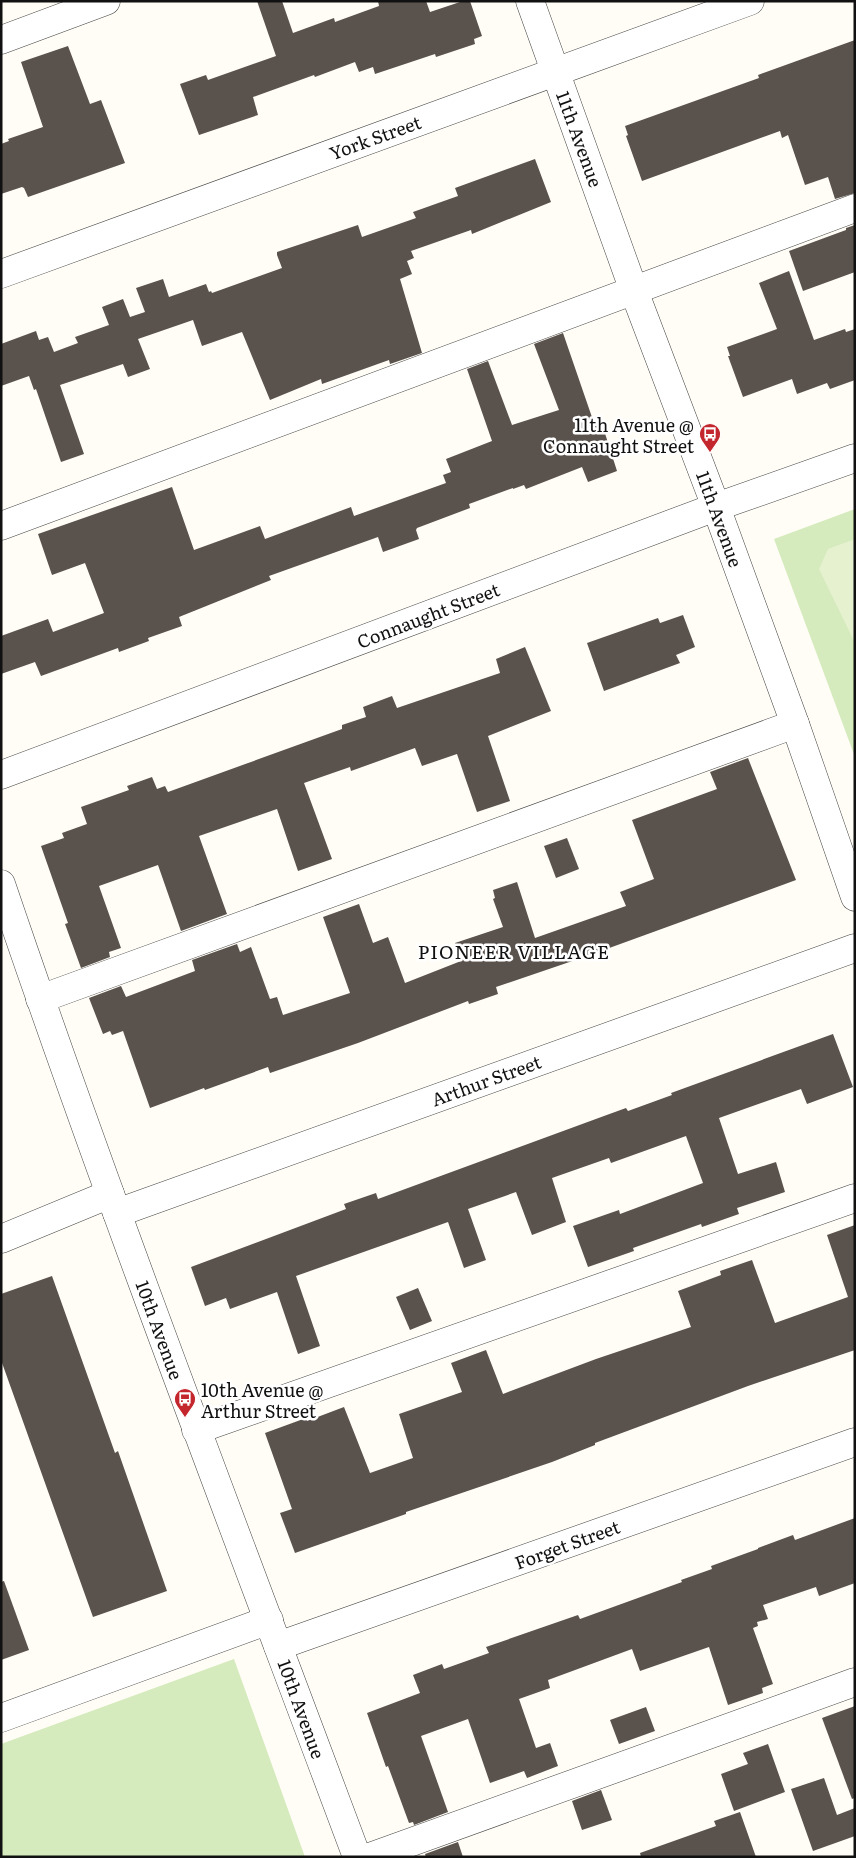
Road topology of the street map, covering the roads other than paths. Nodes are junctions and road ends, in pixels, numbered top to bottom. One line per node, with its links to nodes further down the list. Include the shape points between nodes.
1 (106, 1): 4 (street)
2 (530, 1): 5 (street, 11th Avenue)
3 (750, 1): 5 (street, York Street)
4 (1, 40)
5 (556, 71): 7 (street, York Street); 8 (street, 11th Avenue)
6 (855, 208): 8 (street)
7 (1, 274)
8 (634, 291): 10 (street, 11th Avenue); 11 (street)
9 (855, 458): 10 (street, Connaught Street)
10 (716, 507): 12 (street, 11th Avenue); 13 (street, Connaught Street)
11 (1, 526)
12 (795, 724): 15 (street, 11th Avenue); 17 (street)
13 (1, 775)
14 (1, 884): 17 (street, 10th Avenue)
15 (855, 896)
16 (855, 948): 19 (street, Arthur Street)
17 (40, 999): 19 (street, 10th Avenue)
18 (855, 1198): 21 (street)
19 (114, 1204): 20 (street, Arthur Street); 21 (street, 10th Avenue)
20 (1, 1239)
21 (196, 1430): 23 (street, 10th Avenue)
22 (855, 1442): 24 (street, Forget Street)
23 (269, 1620): 24 (street, 10th Avenue); 26 (street)
24 (278, 1646): 27 (street, 10th Avenue)
25 (855, 1682): 28 (street)
26 (1, 1718)
27 (357, 1857)
28 (370, 1857)

